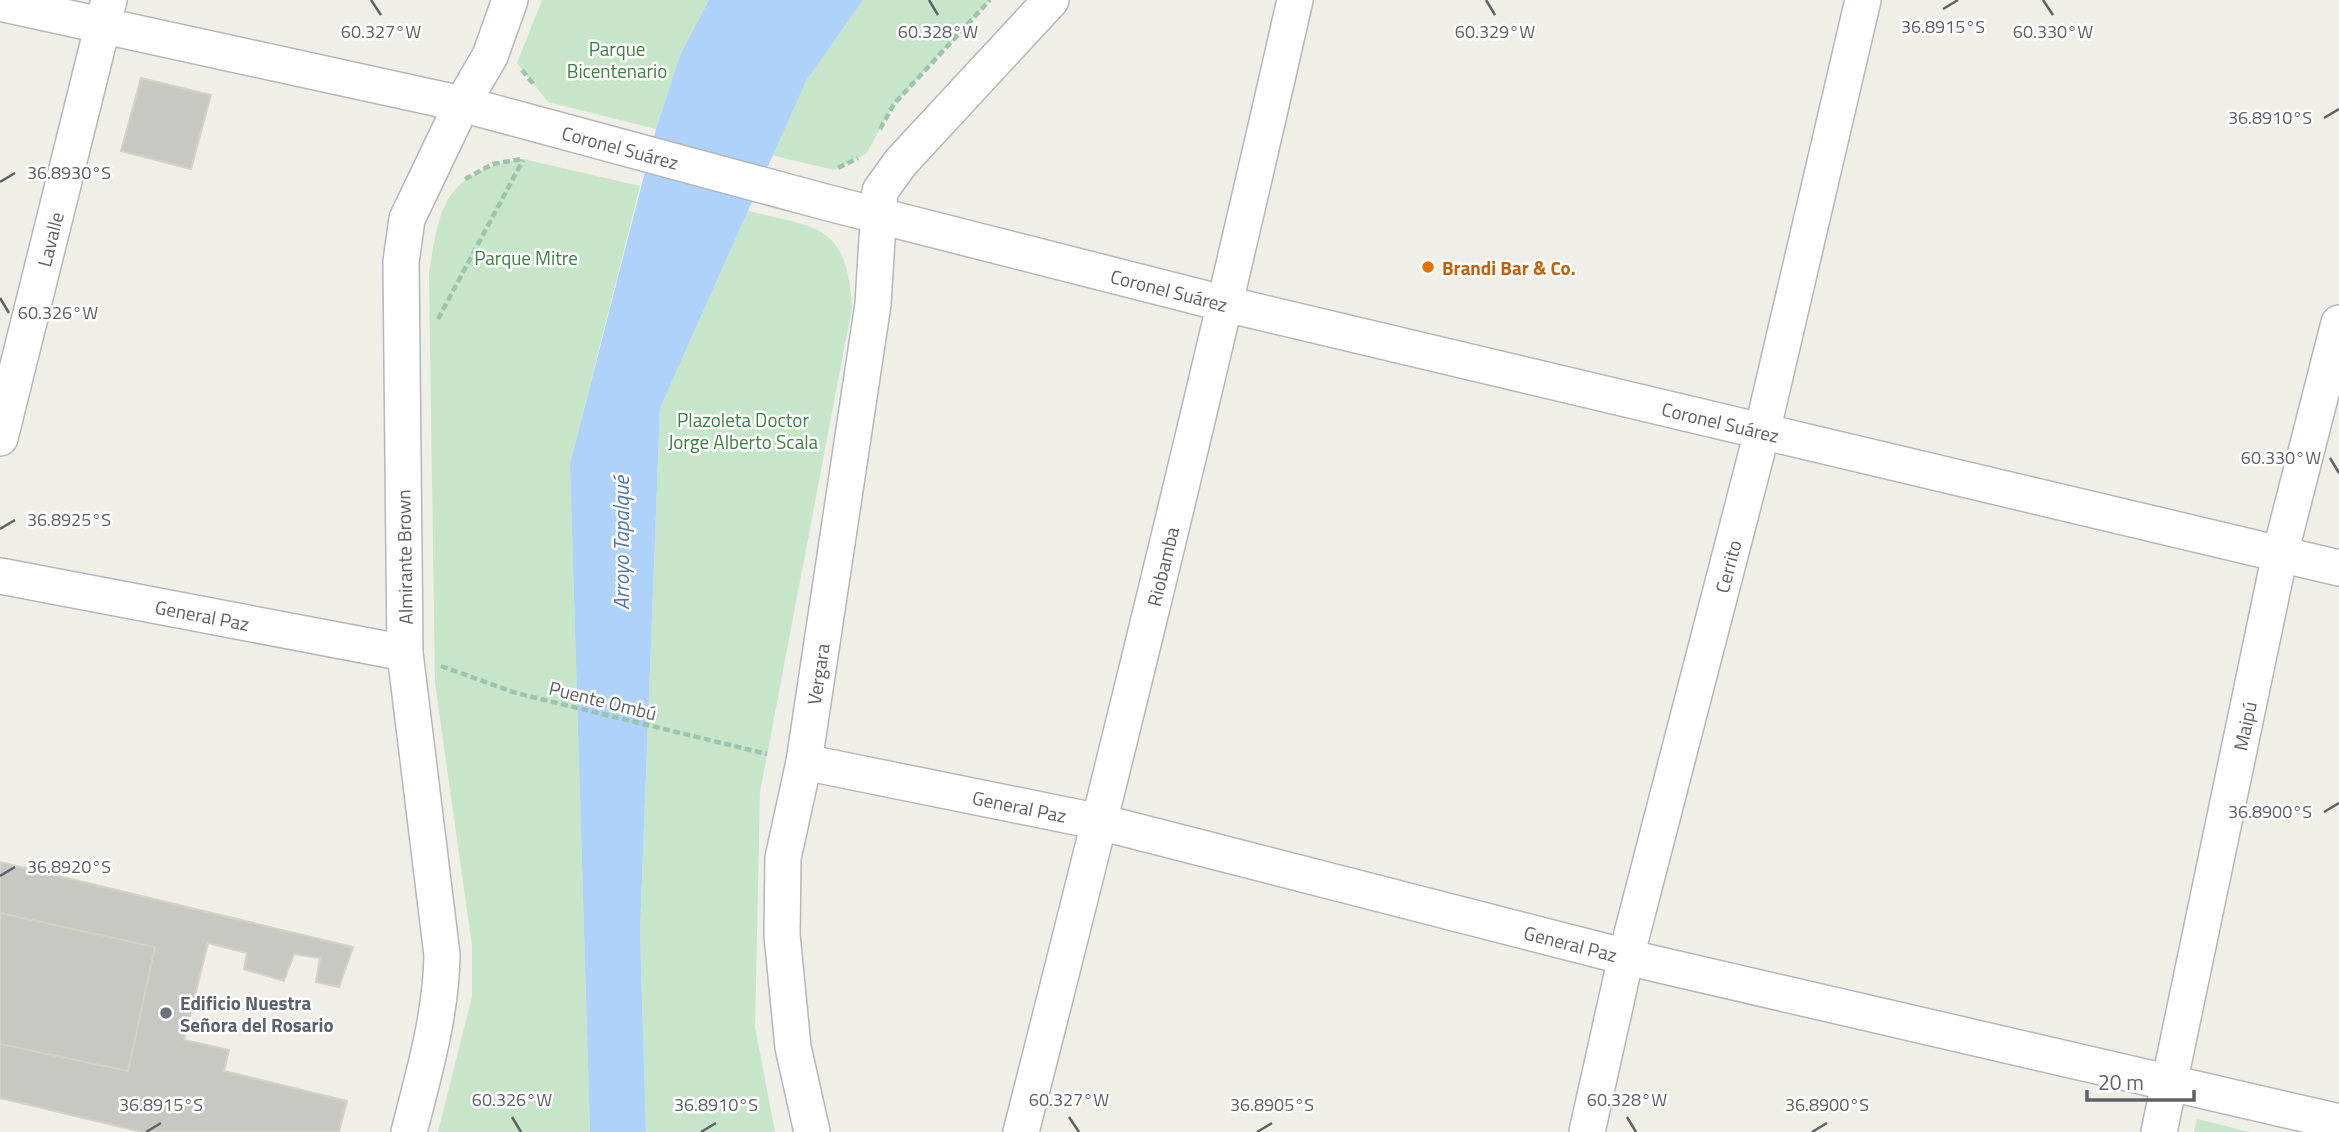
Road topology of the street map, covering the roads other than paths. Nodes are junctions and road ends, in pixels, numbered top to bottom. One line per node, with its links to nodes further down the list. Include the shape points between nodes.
1 (510, 0): 7 (street, Almirante Brown, via 489,55)
2 (1051, 0): 8 (street, Vergara, via 901,163 880,191)
3 (1295, 0): 9 (street, Riobamba)
4 (1863, 0): 11 (street, Cerrito)
5 (0, 3): 6 (street, Coronel Suárez)
6 (106, 14): 7 (street, Coronel Suárez); 12 (street, Lavalle)
7 (462, 104): 8 (street, Coronel Suárez); 16 (street, Almirante Brown, via 407,219 401,262)
8 (877, 215): 9 (street, Coronel Suárez); 17 (street, Vergara, via 873,304)
9 (1226, 304): 11 (street, Coronel Suárez); 18 (street, Riobamba)
10 (2339, 323): 13 (street, Maipú)
11 (1762, 432): 13 (street, Coronel Suárez); 19 (street, Cerrito)
12 (0, 438)
13 (2280, 554): 14 (street, Coronel Suárez); 20 (street, Maipú)
14 (2339, 568)
15 (0, 576): 16 (street, General Paz)
16 (420, 658): 22 (street, Almirante Brown, via 442,955 433,1039)
17 (804, 762): 18 (street, General Paz); 23 (street, Vergara, via 783,858 782,935 793,1047)
18 (1100, 822): 19 (street, General Paz); 24 (street, Riobamba)
19 (1626, 957): 20 (street, General Paz); 25 (street, Cerrito)
20 (2170, 1085): 21 (street, General Paz); 26 (street, Maipú)
21 (2339, 1122)
22 (409, 1132)
23 (812, 1132)
24 (1021, 1132)
25 (1587, 1132)
26 (2159, 1132)

